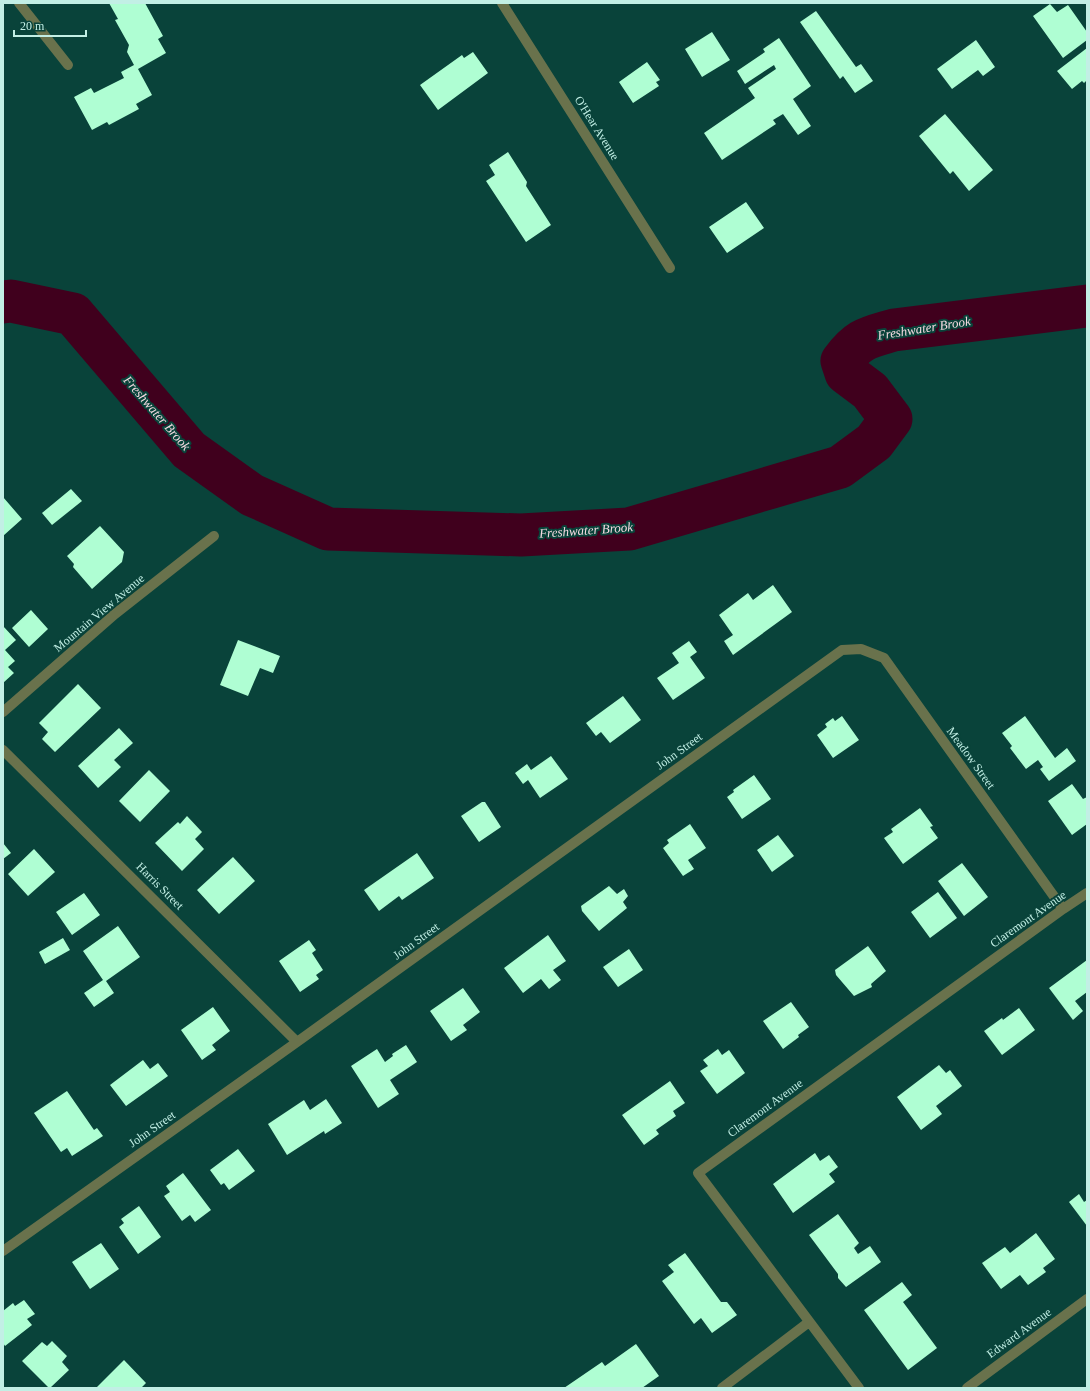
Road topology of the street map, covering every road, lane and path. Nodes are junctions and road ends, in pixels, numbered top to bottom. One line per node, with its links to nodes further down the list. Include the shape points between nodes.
1 (19, 3): 3 (street)
2 (502, 3): 4 (street, O'Hear Avenue)
3 (68, 65)
4 (670, 268)
5 (214, 536): 7 (street, Mountain View Avenue, via 116,614)
6 (842, 650): 10 (street, Meadow Street, via 861,649 884,658); 11 (street, John Street)
7 (3, 712)
8 (3, 750): 11 (street, Harris Street)
9 (1087, 893): 10 (street, Claremont Avenue)
10 (1063, 909): 14 (street, Claremont Avenue, via 698,1173)
11 (297, 1042): 12 (street, John Street)
12 (3, 1251)
13 (1087, 1299): 17 (street, Edward Avenue)
14 (809, 1322): 15 (street); 16 (street)
15 (722, 1388)
16 (859, 1388)
17 (967, 1388)

